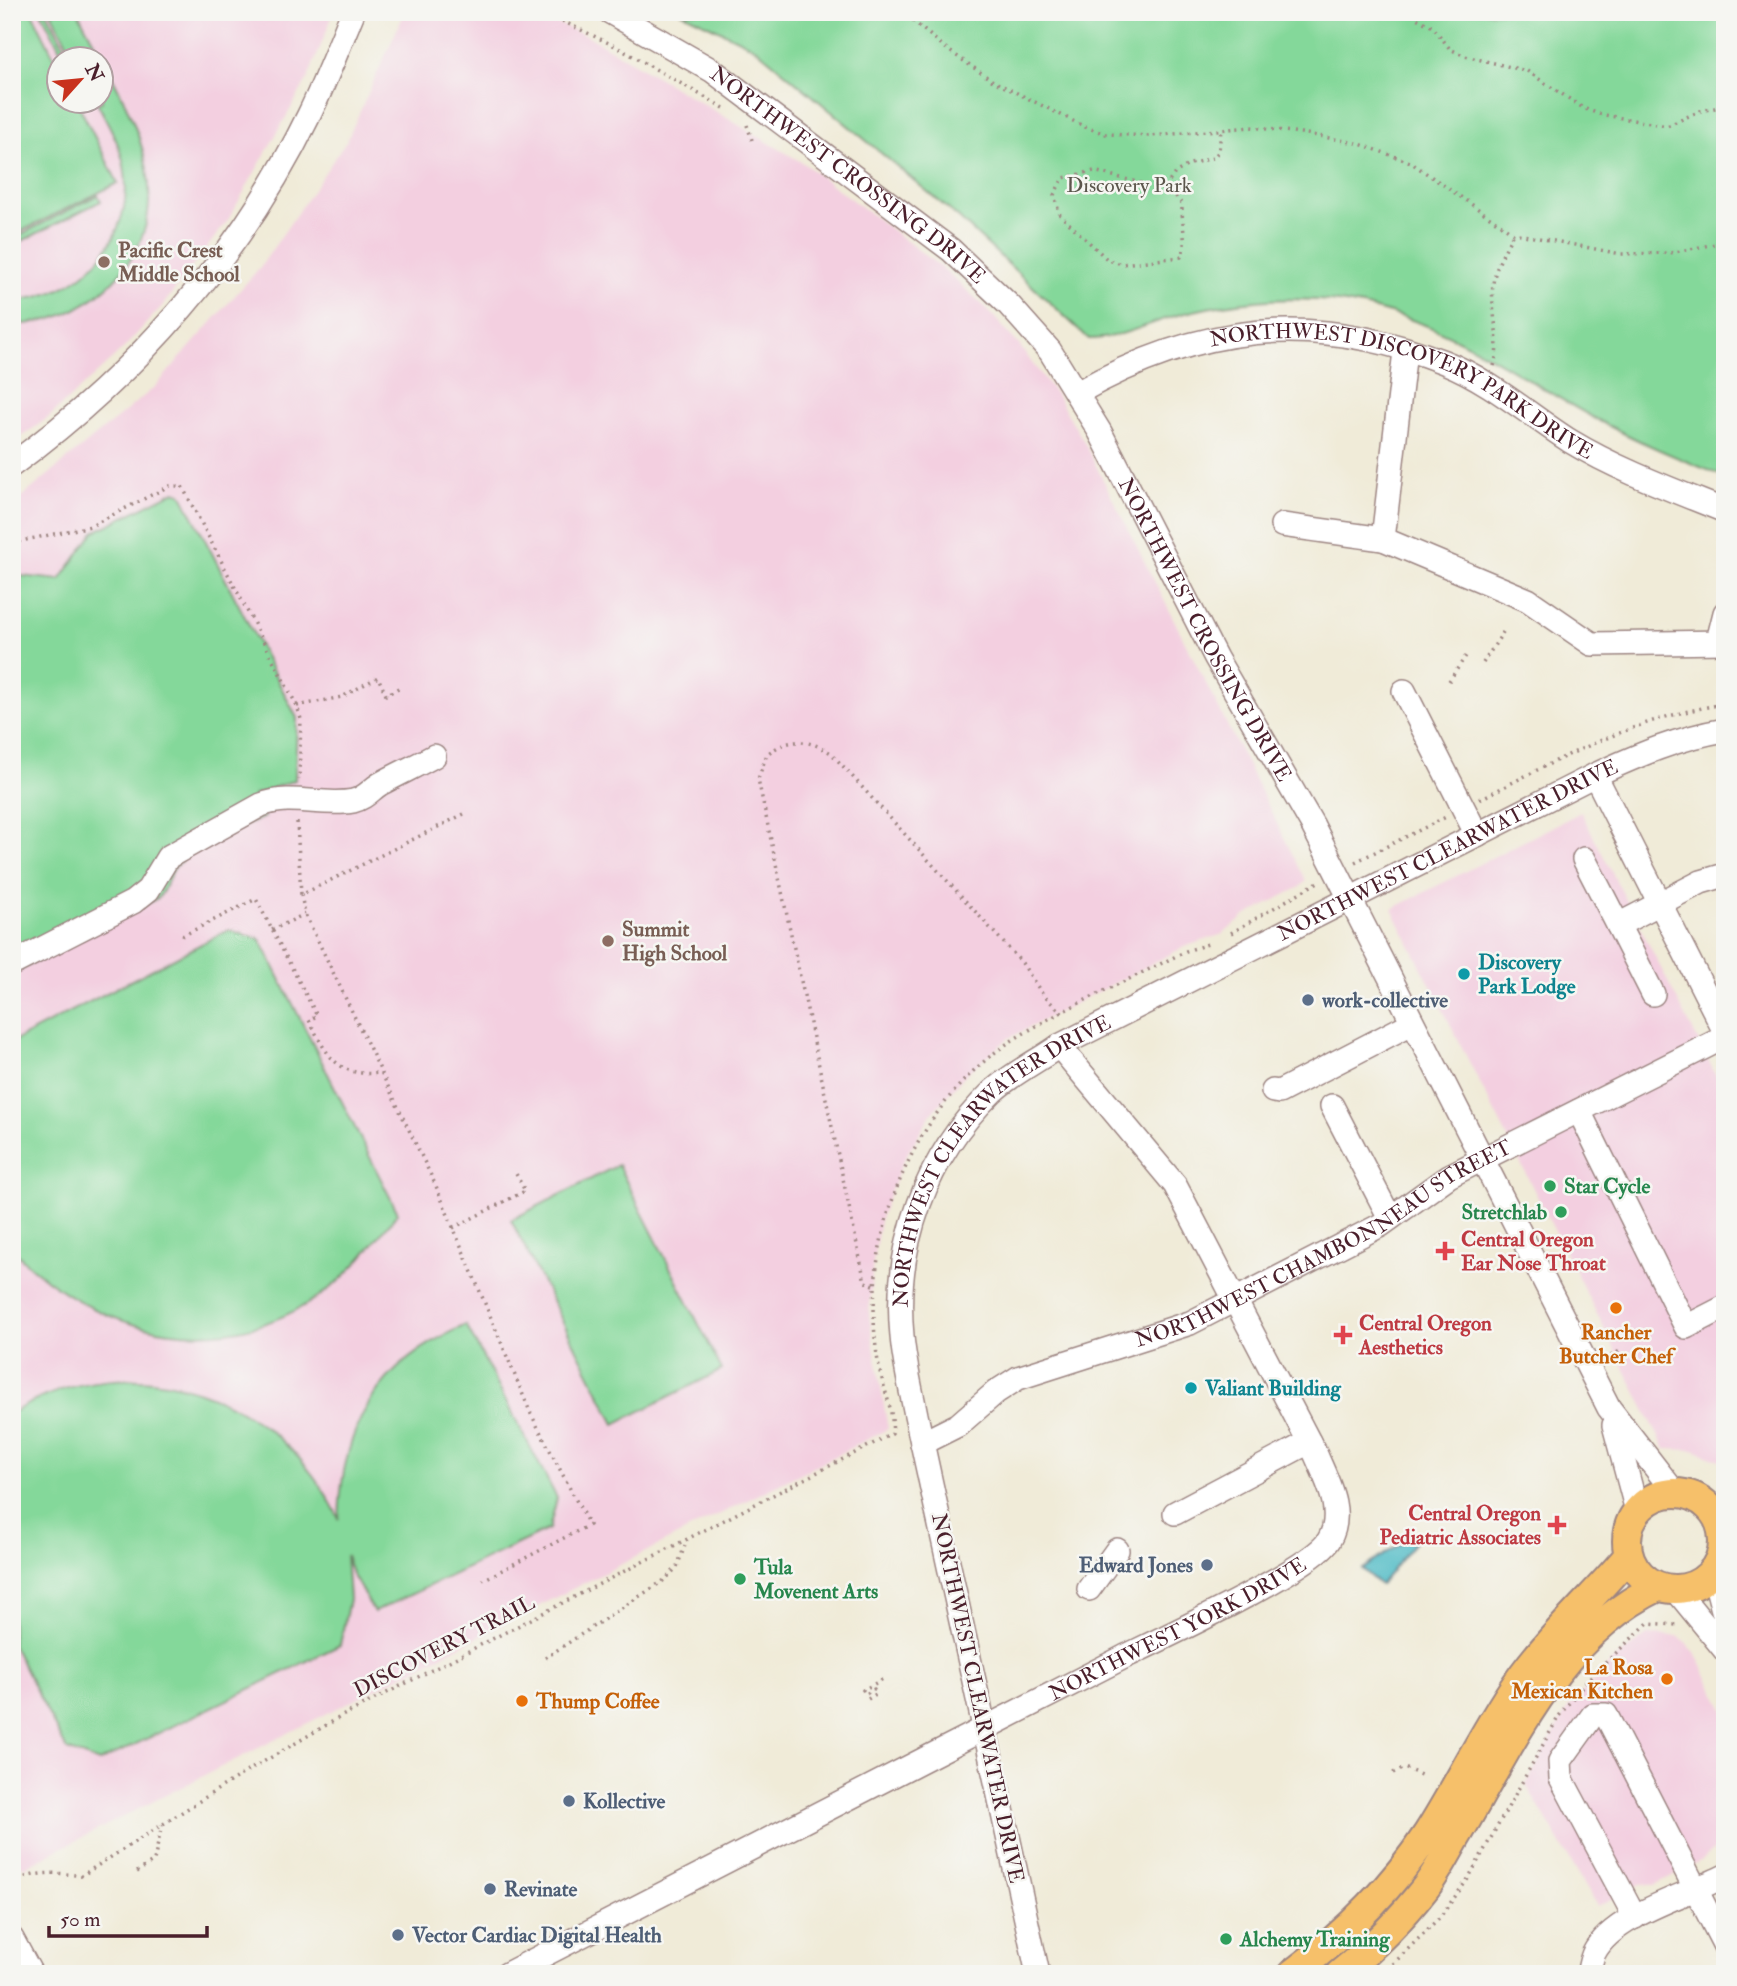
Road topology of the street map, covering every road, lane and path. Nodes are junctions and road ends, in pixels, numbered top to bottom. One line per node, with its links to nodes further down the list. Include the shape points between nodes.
1 (353, 12): 17 (street, via 309,115 224,255 112,384)
2 (544, 12): 7 (path)
3 (610, 12): 16 (street, NORTHWEST CROSSING DRIVE, via 713,71 951,250 1009,304 1050,351)
4 (902, 12): 9 (path, via 993,81 1085,127 1127,137)
5 (1405, 12): 6 (path, via 1433,27 1450,49 1527,71 1599,114 1667,127 1700,111)
6 (1725, 106)
7 (731, 112)
8 (740, 117): 10 (path)
9 (1221, 129): 11 (path, via 1219,151 1213,158 1175,173); 12 (path, via 1301,133 1384,151 1429,174)
10 (752, 140)
11 (1164, 189): 11 (path, via 1094,171 1063,178 1054,195 1060,215 1071,228 1108,260 1122,264 1181,257 1185,251 1182,204)
12 (1513, 233): 13 (path, via 1621,254 1670,253); 15 (path, via 1493,285 1498,342 1495,364)
13 (1725, 242)
14 (1405, 351): 15 (street, NORTHWEST DISCOVERY PARK DRIVE, via 1445,363); 16 (street, NORTHWEST DISCOVERY PARK DRIVE, via 1356,337 1305,330 1251,332 1155,354); 20 (street)
15 (1484, 383): 18 (street, NORTHWEST DISCOVERY PARK DRIVE, via 1573,442)
16 (1077, 393): 40 (street, NORTHWEST CROSSING DRIVE)
17 (12, 465)
18 (1725, 512)
19 (1282, 525): 20 (street)
20 (1383, 539): 24 (street, via 1528,600 1592,644)
21 (12, 543): 30 (path, via 91,526 169,486 183,486)
22 (1725, 613): 24 (street)
23 (1505, 629): 26 (path)
24 (1721, 642)
25 (1468, 653): 27 (path)
26 (1483, 663)
27 (1449, 681)
28 (400, 687): 30 (path, via 386,695 377,677 342,697)
29 (1404, 691): 36 (street)
30 (297, 706): 34 (path, via 301,719)
31 (1725, 730): 33 (street, NORTHWEST CLEARWATER DRIVE, via 1644,752)
32 (434, 756): 34 (street, via 357,800)
33 (1595, 775): 36 (street, NORTHWEST CLEARWATER DRIVE); 41 (street)
34 (298, 800): 39 (path); 46 (street, via 277,799 261,805 185,846 168,857 148,890 133,902)
35 (464, 814): 39 (path)
36 (1477, 835): 40 (street, NORTHWEST CLEARWATER DRIVE)
37 (1584, 859): 43 (street)
38 (1725, 875): 41 (street)
39 (301, 895): 42 (path)
40 (1349, 900): 49 (street, NORTHWEST CROSSING DRIVE); 52 (street, NORTHWEST CLEARWATER DRIVE)
41 (1660, 903): 43 (street); 50 (street)
42 (305, 914): 44 (path); 53 (path)
43 (1618, 925): 47 (street)
44 (272, 930): 45 (path, via 256,899); 53 (path, via 317,1016 309,1020 326,1054 340,1067)
45 (183, 936)
46 (12, 964)
47 (1653, 994)
48 (1063, 1014): 61 (path, via 831,753 807,741 793,741 767,754 758,779 763,805 865,1282)
49 (1412, 1023): 54 (street, via 1279,1092); 57 (street, NORTHWEST CROSSING DRIVE)
50 (1725, 1032)
51 (1725, 1037): 56 (street, NORTHWEST CHAMBONNEAU STREET)
52 (1059, 1046): 62 (street, NORTHWEST YORK DRIVE, via 1175,1185); 71 (street, NORTHWEST CLEARWATER DRIVE, via 994,1091 956,1133 929,1177 911,1224 903,1272 901,1335)
53 (380, 1073): 60 (path)
54 (1273, 1091)
55 (1332, 1106): 59 (street)
56 (1579, 1111): 57 (street, NORTHWEST CHAMBONNEAU STREET); 63 (street, via 1686,1327)
57 (1482, 1160): 59 (street, NORTHWEST CHAMBONNEAU STREET, via 1449,1176); 68 (street, NORTHWEST CROSSING DRIVE)
58 (515, 1172): 60 (path, via 525,1191)
59 (1390, 1219): 62 (street, NORTHWEST CHAMBONNEAU STREET)
60 (453, 1228): 81 (path, via 531,1414 589,1525)
61 (875, 1285)
62 (1235, 1301): 70 (street, NORTHWEST YORK DRIVE); 71 (street, NORTHWEST CHAMBONNEAU STREET, via 1160,1334 1018,1378 958,1425)
63 (1725, 1307)
64 (1618, 1332): 65 (path)
65 (1623, 1341)
66 (1620, 1351): 67 (path)
67 (1611, 1356)
68 (1609, 1408): 72 (street, NORTHWEST CROSSING DRIVE); 74 (street, NORTHWEST CROSSING DRIVE)
69 (893, 1428): 77 (path, DISCOVERY TRAIL, via 880,1442)
70 (1309, 1442): 75 (street); 90 (street, NORTHWEST YORK DRIVE, via 1331,1490 1337,1519 1329,1541 1315,1555)
71 (922, 1443): 90 (street, NORTHWEST CLEARWATER DRIVE)
72 (1675, 1493): 73 (main road); 74 (main road, via 1654,1497)
73 (1713, 1496): 76 (main road)
74 (1637, 1511): 79 (main road, via 1628,1531)
75 (1175, 1513)
76 (1724, 1537): 80 (main road)
77 (688, 1538): 87 (path, via 677,1567 666,1579); 93 (path, DISCOVERY TRAIL, via 342,1716)
78 (1117, 1550): 82 (street)
79 (1629, 1555): 83 (main road, via 1639,1574); 104 (main road, via 1519,1680 1427,1835 1393,1881 1342,1933)
80 (1713, 1572): 83 (main road, via 1697,1585); 84 (street)
81 (483, 1580)
82 (1089, 1588)
83 (1667, 1588): 86 (street); 105 (main road, via 1619,1608 1565,1663 1504,1753 1427,1886)
84 (1725, 1618)
85 (1679, 1626): 106 (path, via 1648,1623 1586,1681 1559,1716 1468,1880 1440,1917)
86 (1725, 1650)
87 (545, 1658)
88 (885, 1678): 89 (path, via 863,1690 866,1694 874,1689 876,1694)
89 (868, 1699)
90 (984, 1729): 102 (street, NORTHWEST YORK DRIVE); 103 (street, NORTHWEST CLEARWATER DRIVE)
91 (1394, 1773): 92 (path, via 1404,1768)
92 (1421, 1775)
93 (162, 1825): 94 (path, via 154,1861); 96 (path, DISCOVERY TRAIL, via 81,1876 26,1875)
94 (136, 1872)
95 (1725, 1876): 97 (street)
96 (12, 1884)
97 (1698, 1890): 98 (street); 98 (street, via 1606,1715 1593,1715 1560,1761 1562,1777); 100 (street)
98 (1635, 1917): 107 (street, via 1609,1934 1594,1953)
99 (12, 1939): 101 (street)
100 (1725, 1946)
101 (31, 1974)
102 (507, 1974)
103 (1038, 1974)
104 (1292, 1974)
105 (1340, 1974)
106 (1382, 1974)
107 (1588, 1974)

